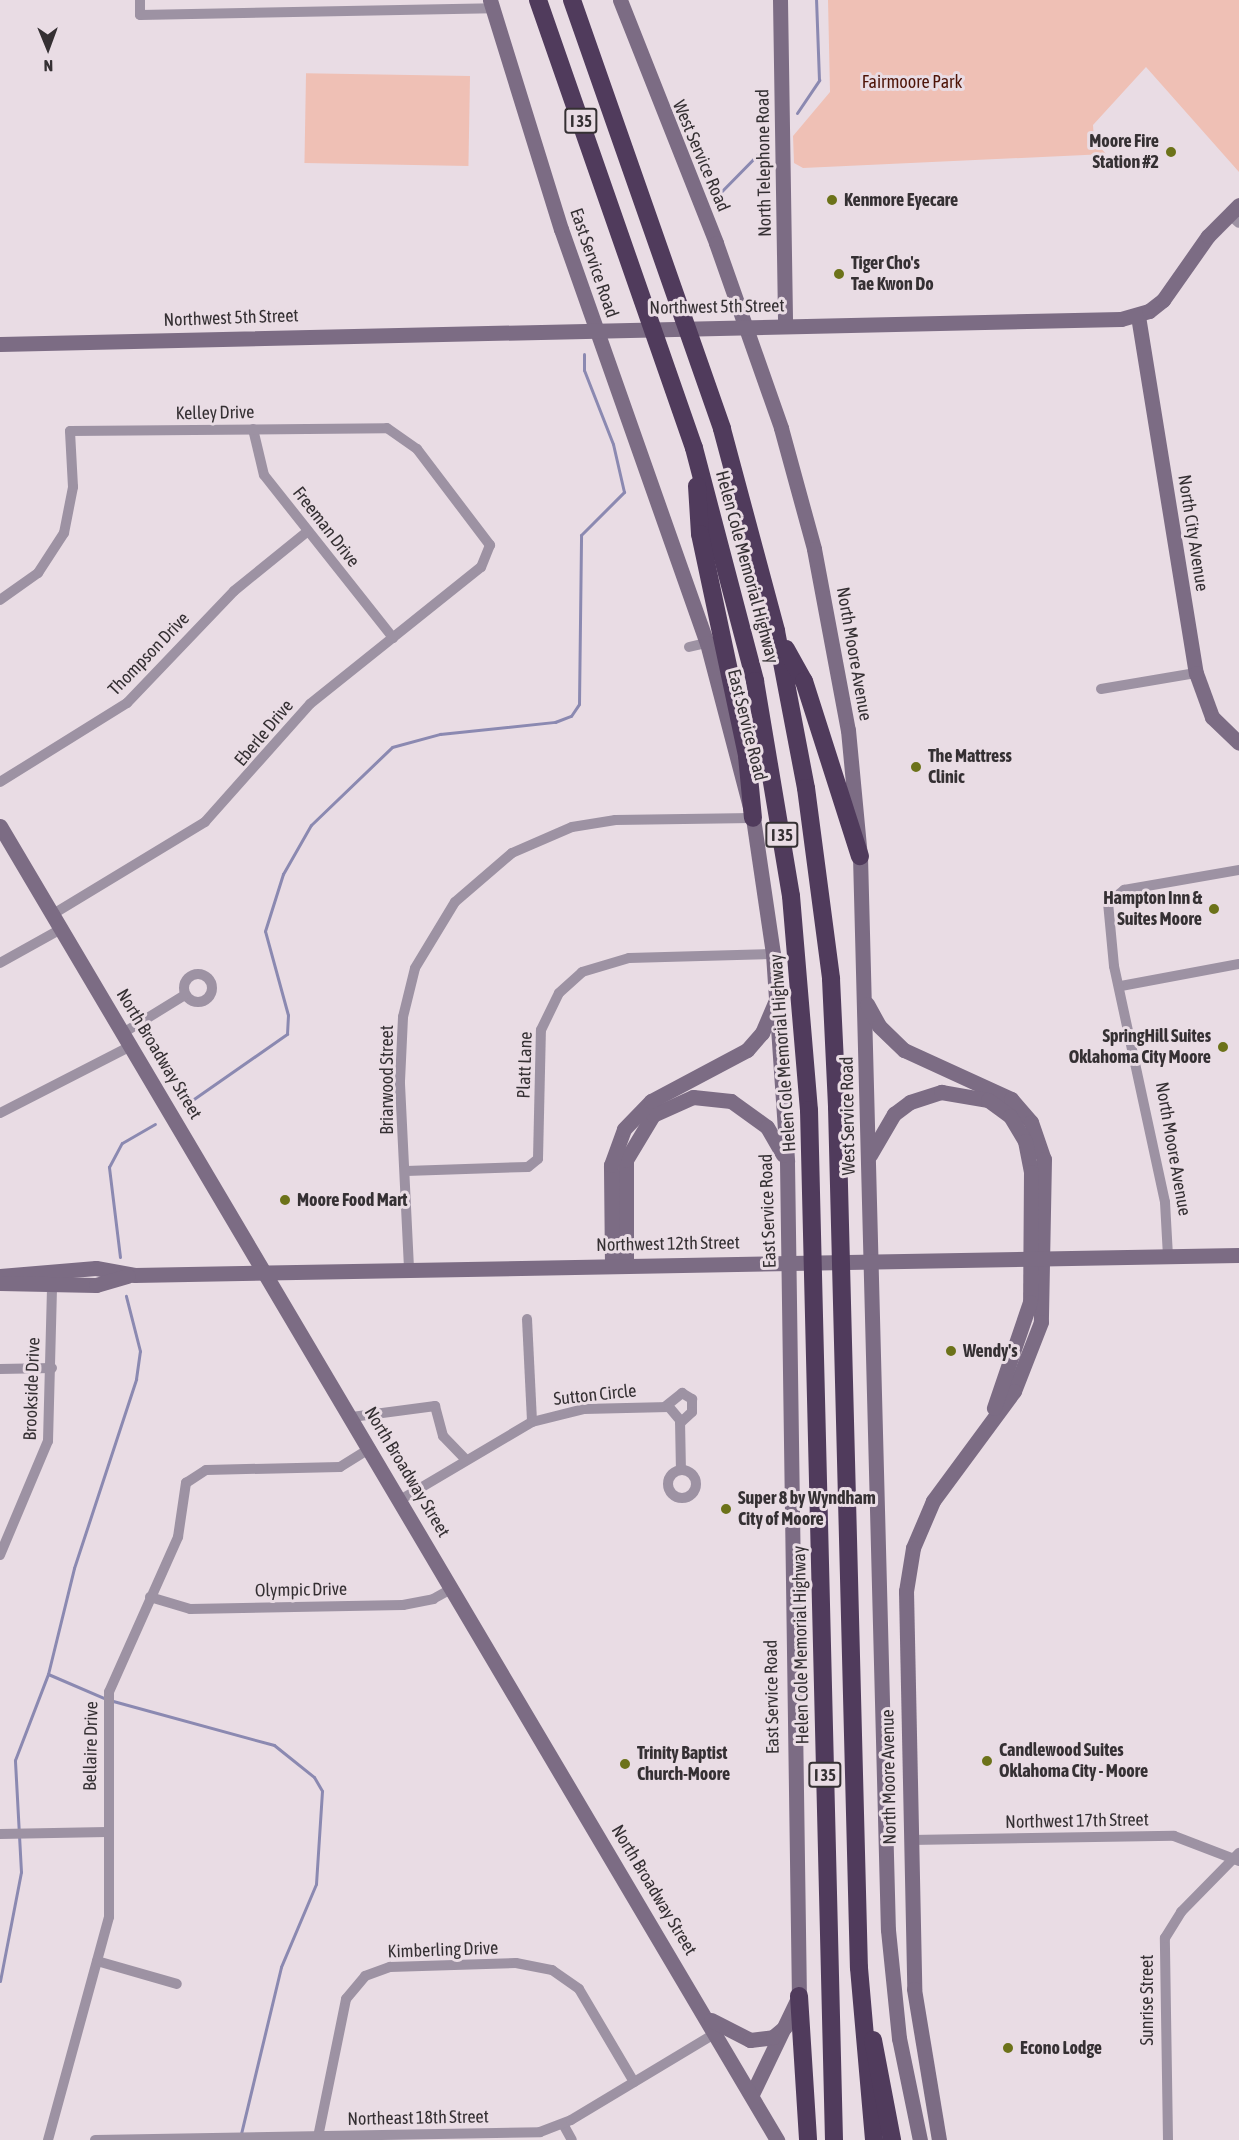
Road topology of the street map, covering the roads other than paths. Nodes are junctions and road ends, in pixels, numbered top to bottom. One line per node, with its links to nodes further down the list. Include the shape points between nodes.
1 (140, 0): 6 (street, via 140,15)
2 (538, 0): 14 (highway, Helen Cole Memorial Highway / I 35)
3 (572, 0): 18 (highway, Helen Cole Memorial Highway / I 35, via 701,365)
4 (620, 0): 10 (main road, West Service Road)
5 (780, 0): 9 (main road, North Telephone Road)
6 (492, 4): 11 (main road, East Service Road)
7 (1236, 214): 8 (main road, via 1163,300)
8 (1138, 316): 9 (main road, Northwest 5th Street); 22 (main road, North City Avenue)
9 (785, 326): 10 (main road, Northwest 5th Street)
10 (746, 327): 11 (main road, Northwest 5th Street); 28 (main road, North Moore Avenue, via 796,481 829,615 848,730)
11 (595, 328): 12 (main road, Northwest 5th Street); 20 (main road, East Service Road)
12 (0, 344)
13 (253, 429): 15 (street, Freeman Drive, via 258,466); 16 (street, Kelley Drive, via 377,427 399,432 482,530); 17 (street, Kelley Drive, via 70,431 73,487 64,533 38,573)
14 (694, 448): 26 (highway, via 700,534 747,756); 90 (highway, Helen Cole Memorial Highway / I 35, via 755,681 801,983 812,1209)
15 (308, 531): 19 (street, Freeman Drive); 25 (street, Thompson Drive, via 234,591 121,708)
16 (489, 557): 19 (street, Eberle Drive)
17 (0, 600)
18 (776, 631): 28 (highway, via 804,681); 75 (highway, Helen Cole Memorial Highway / I 35, via 806,788 831,979)
19 (393, 638): 30 (street, Eberle Drive, via 310,704 205,822)
20 (707, 643): 21 (street); 26 (main road, East Service Road)
21 (689, 646)
22 (1196, 673): 23 (street); 24 (main road, North City Avenue, via 1212,717)
23 (1101, 689)
24 (1239, 743)
25 (0, 782)
26 (753, 818): 32 (main road, East Service Road); 44 (street, Briarwood Street, via 588,824 530,842 475,881 426,945 407,993 400,1081)
27 (0, 826): 30 (main road, North Broadway Street)
28 (860, 856): 38 (main road, North Moore Avenue)
29 (1239, 870): 35 (street, North Moore Avenue, via 1124,890 1112,898 1107,922)
30 (53, 914): 31 (main road, North Broadway Street)
31 (62, 929): 33 (street); 39 (main road, North Broadway Street)
32 (773, 954): 36 (main road, East Service Road); 44 (street, Platt Lane, via 629,958 582,972 559,993 541,1030 538,1159 518,1167)
33 (0, 963)
34 (1239, 964): 35 (street)
35 (1121, 986): 46 (street, North Moore Avenue, via 1165,1202)
36 (777, 995): 43 (main road, East Service Road); 48 (main road, via 762,1033 747,1050 651,1101 624,1129 611,1165)
37 (185, 996): 39 (street)
38 (864, 1000): 42 (main road, West Service Road); 47 (main road, via 879,1026 899,1046 999,1092 1031,1122 1044,1159)
39 (123, 1033): 40 (main road, North Broadway Street)
40 (131, 1046): 41 (street); 51 (main road, North Broadway Street)
41 (0, 1113)
42 (868, 1158): 47 (main road, via 887,1123 909,1102 952,1091 988,1100 1010,1116 1025,1141); 93 (main road, West Service Road, via 888,1930 896,2020)
43 (787, 1162): 48 (main road, via 767,1127 741,1106 704,1097 663,1108 643,1125 626,1160); 77 (main road, East Service Road)
44 (406, 1171): 49 (street, Briarwood Street)
45 (1239, 1255): 46 (main road, Northwest 12th Street)
46 (1168, 1256): 47 (main road, Northwest 12th Street)
47 (1039, 1257): 48 (main road, Northwest 12th Street); 72 (main road, North Moore Avenue, via 1041,1322 1014,1391 933,1501 909,1565 905,1623)
48 (619, 1265): 49 (main road, Northwest 12th Street)
49 (409, 1268): 51 (main road, Northwest 12th Street)
50 (47, 1270): 52 (main road, via 96,1268); 53 (main road); 55 (main road)
51 (264, 1271): 52 (main road, Northwest 12th Street); 60 (main road, North Broadway Street)
52 (134, 1275): 55 (main road, via 96,1286)
53 (0, 1276)
54 (0, 1283): 55 (main road)
55 (52, 1286): 58 (street, Brookside Drive)
56 (528, 1319): 61 (street)
57 (0, 1368): 58 (street)
58 (52, 1368): 67 (street, Brookside Drive, via 45,1454)
59 (666, 1406): 61 (street, Sutton Circle, via 584,1409); 62 (street); 62 (street, Sutton Circle, via 682,1393 692,1399 692,1412)
60 (352, 1417): 63 (main road, North Broadway Street); 64 (street, via 435,1406 443,1436)
61 (532, 1422): 64 (street, Sutton Circle)
62 (680, 1424): 65 (street, Sutton Circle)
63 (370, 1448): 66 (main road, North Broadway Street); 69 (street, Bellaire Drive, via 340,1467 193,1474 185,1488 184,1522)
64 (466, 1460): 66 (street, Sutton Circle)
65 (681, 1470)
66 (400, 1500): 68 (main road, North Broadway Street)
67 (0, 1555)
68 (453, 1588): 69 (street, Olympic Drive, via 422,1603 403,1605 190,1609); 78 (main road, North Broadway Street)
69 (150, 1597): 70 (street, Bellaire Drive, via 109,1692)
70 (107, 1832): 71 (street); 74 (street, Bellaire Drive, via 109,1910)
71 (5, 1834)
72 (910, 1840): 73 (street, Northwest 17th Street, via 1174,1836); 94 (main road, North Moore Avenue, via 914,1989)
73 (1237, 1857): 95 (street, Sunrise Street, via 1181,1912 1165,1938)
74 (98, 1961): 76 (street); 85 (street, Bellaire Drive)
75 (859, 1968): 91 (highway, Helen Cole Memorial Highway / I 35); 92 (highway)
76 (177, 1984)
77 (799, 1996): 79 (main road); 89 (highway)
78 (706, 2016): 79 (main road, via 750,2040 773,2037); 80 (main road, North Broadway Street)
79 (789, 2023): 82 (main road)
80 (716, 2034): 81 (street, Northeast 18th Street); 82 (main road, North Broadway Street)
81 (634, 2082): 83 (street, Northeast 18th Street); 84 (street, Kimberling Drive, via 579,1989 552,1970 516,1963 390,1966 365,1976 346,1999)
82 (752, 2094): 88 (main road, North Broadway Street)
83 (563, 2124): 84 (street, Northeast 18th Street, via 532,2133); 87 (street)
84 (318, 2137): 86 (street, Northeast 18th Street)
85 (48, 2140)
86 (95, 2140)
87 (572, 2140)
88 (777, 2140)
89 (808, 2140)
90 (834, 2140)
91 (874, 2140)
92 (892, 2140)
93 (920, 2140)
94 (939, 2140)
95 (1168, 2140)

